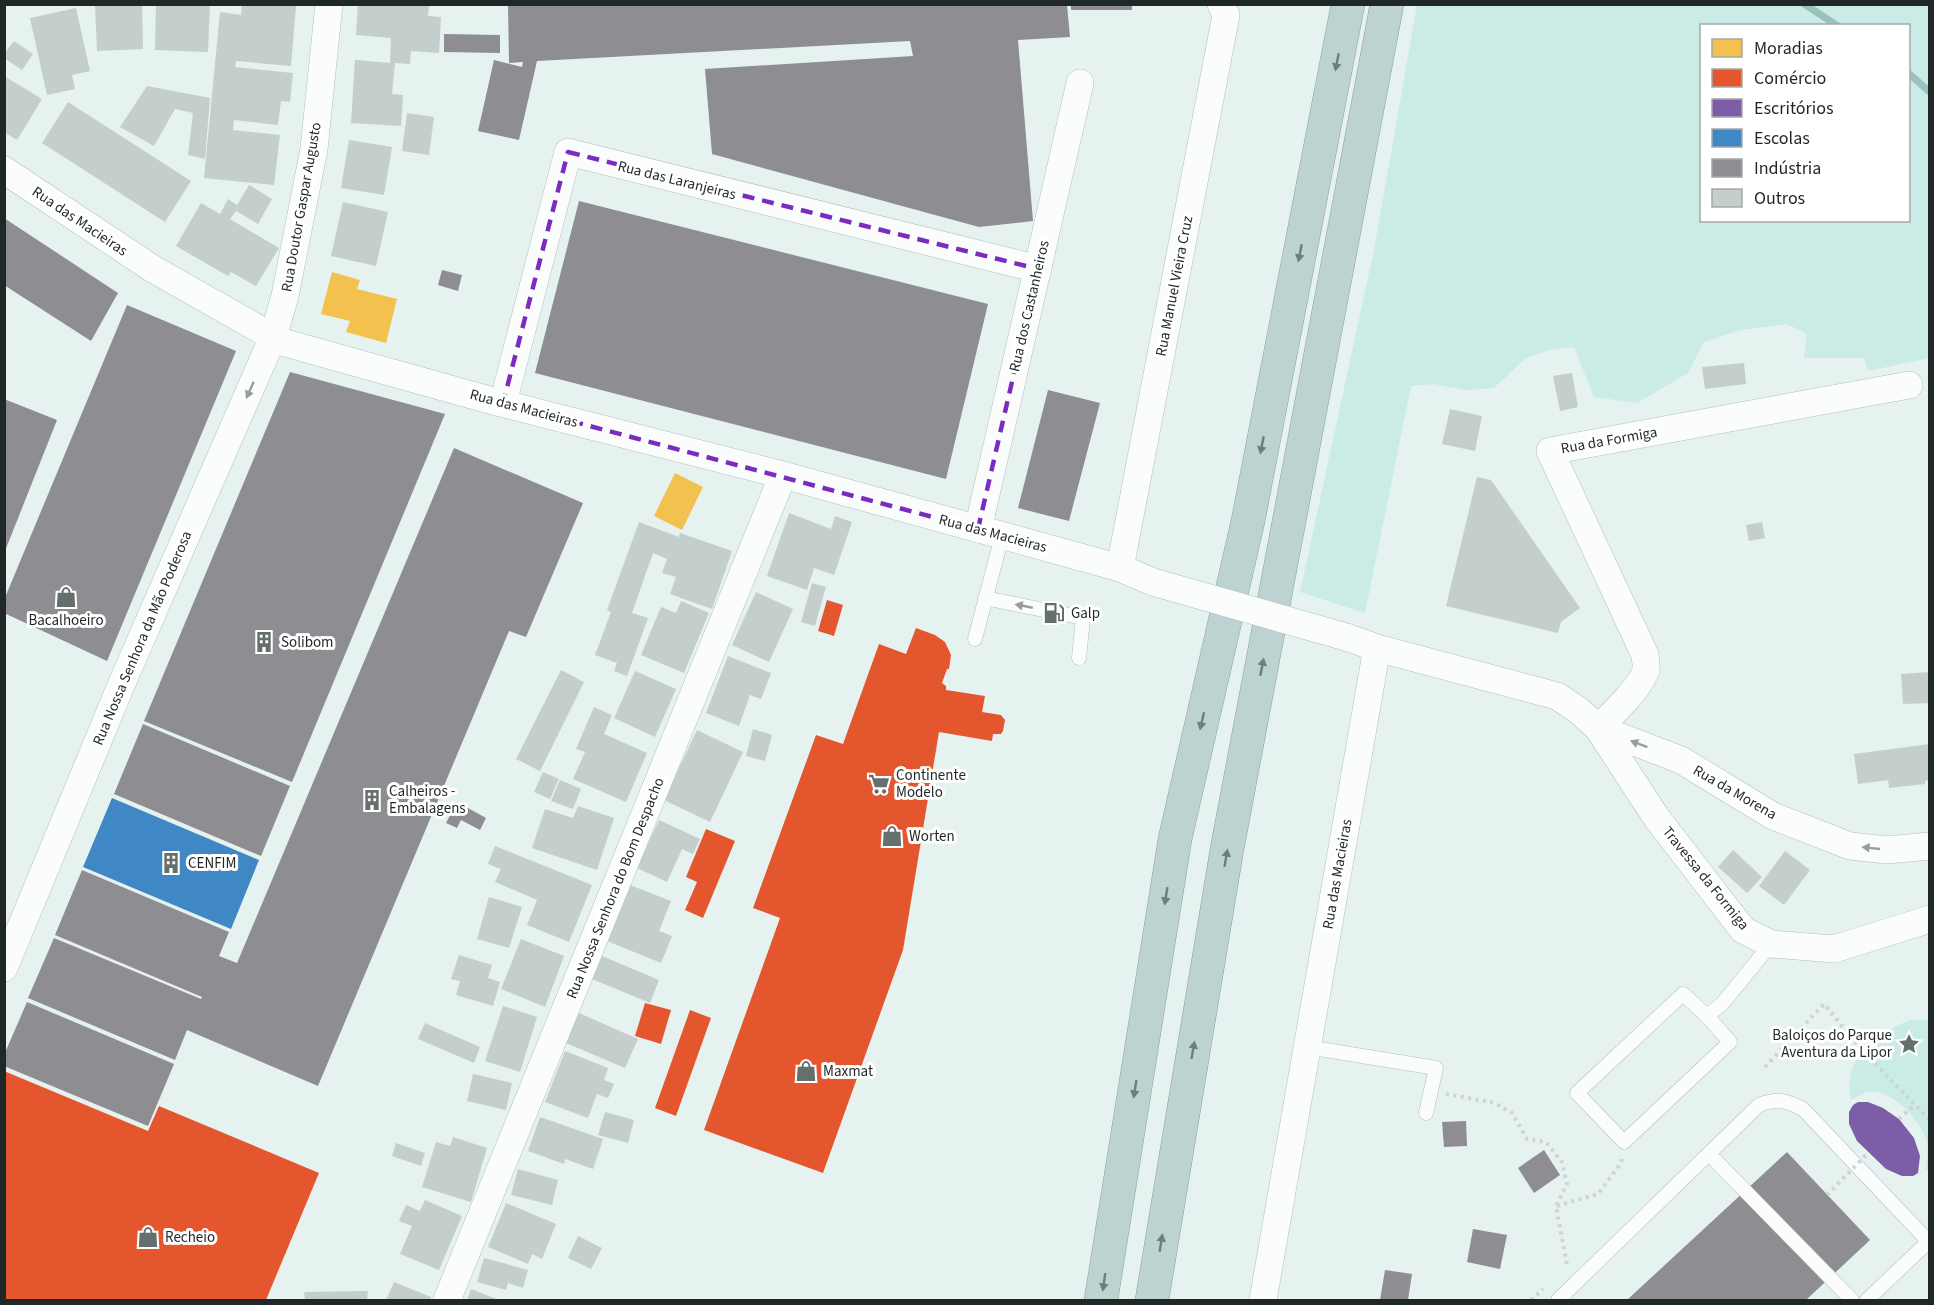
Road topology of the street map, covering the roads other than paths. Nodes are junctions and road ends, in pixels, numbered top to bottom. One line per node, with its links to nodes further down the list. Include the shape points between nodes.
1 (329, 4): 8 (street, Rua Doutor Gaspar Augusto, via 314,149)
2 (1221, 4): 13 (street, Rua Manuel Vieira Cruz, via 1226,15)
3 (1348, 4): 30 (highway, one-way to 30, via 1248,521 1175,839)
4 (1387, 4): 31 (highway, one-way to 4, via 1229,837)
5 (1080, 83): 7 (street, Rua dos Castanheiros)
6 (4, 170): 8 (street, Rua das Macieiras, via 153,269)
7 (1038, 269): 10 (street, Rua das Laranjeiras, via 568,153); 12 (street, Rua dos Castanheiros)
8 (273, 337): 10 (street, Rua das Macieiras); 21 (street, Rua Nossa Senhora da Mão Poderosa, one-way to 21)
9 (1909, 385): 18 (street, Rua da Formiga, via 1550,451 1645,655 1646,670 1635,689)
10 (503, 404): 11 (street, Rua das Macieiras)
11 (783, 475): 12 (street, Rua das Macieiras); 29 (street, Rua Nossa Senhora do Bom Despacho)
12 (990, 532): 13 (street, Rua das Macieiras); 14 (lane)
13 (1120, 568): 16 (street, Rua das Macieiras, bridge, via 1153,582)
14 (985, 598): 15 (lane); 17 (lane, one-way to 14, via 1083,618)
15 (975, 639)
16 (1377, 648): 18 (street, via 1557,696); 25 (street, Rua das Macieiras)
17 (1079, 658)
18 (1598, 728): 19 (street, Rua da Morena, one-way to 18, via 1887,850 1850,846 1773,816 1681,760); 22 (street, Travessa da Formiga, via 1656,817 1743,930)
19 (1929, 846)
20 (1929, 919): 22 (street, Travessa da Formiga, via 1834,949)
21 (10, 939): 23 (street, Rua Nossa Senhora da Mão Poderosa)
22 (1771, 944): 24 (lane, via 1722,1004)
23 (4, 968)
24 (1707, 1016): 24 (lane, via 1683,994 1577,1093 1624,1142 1730,1042)
25 (1307, 1047): 26 (lane, via 1436,1068); 32 (street, Rua das Macieiras)
26 (1426, 1113)
27 (1709, 1154): 28 (lane, via 1759,1105 1772,1100 1787,1102 1803,1109); 33 (lane); 34 (lane)
28 (1929, 1242): 35 (lane)
29 (447, 1300)
30 (1101, 1300)
31 (1152, 1300)
32 (1263, 1300)
33 (1558, 1300)
34 (1852, 1300)
35 (1867, 1300)

